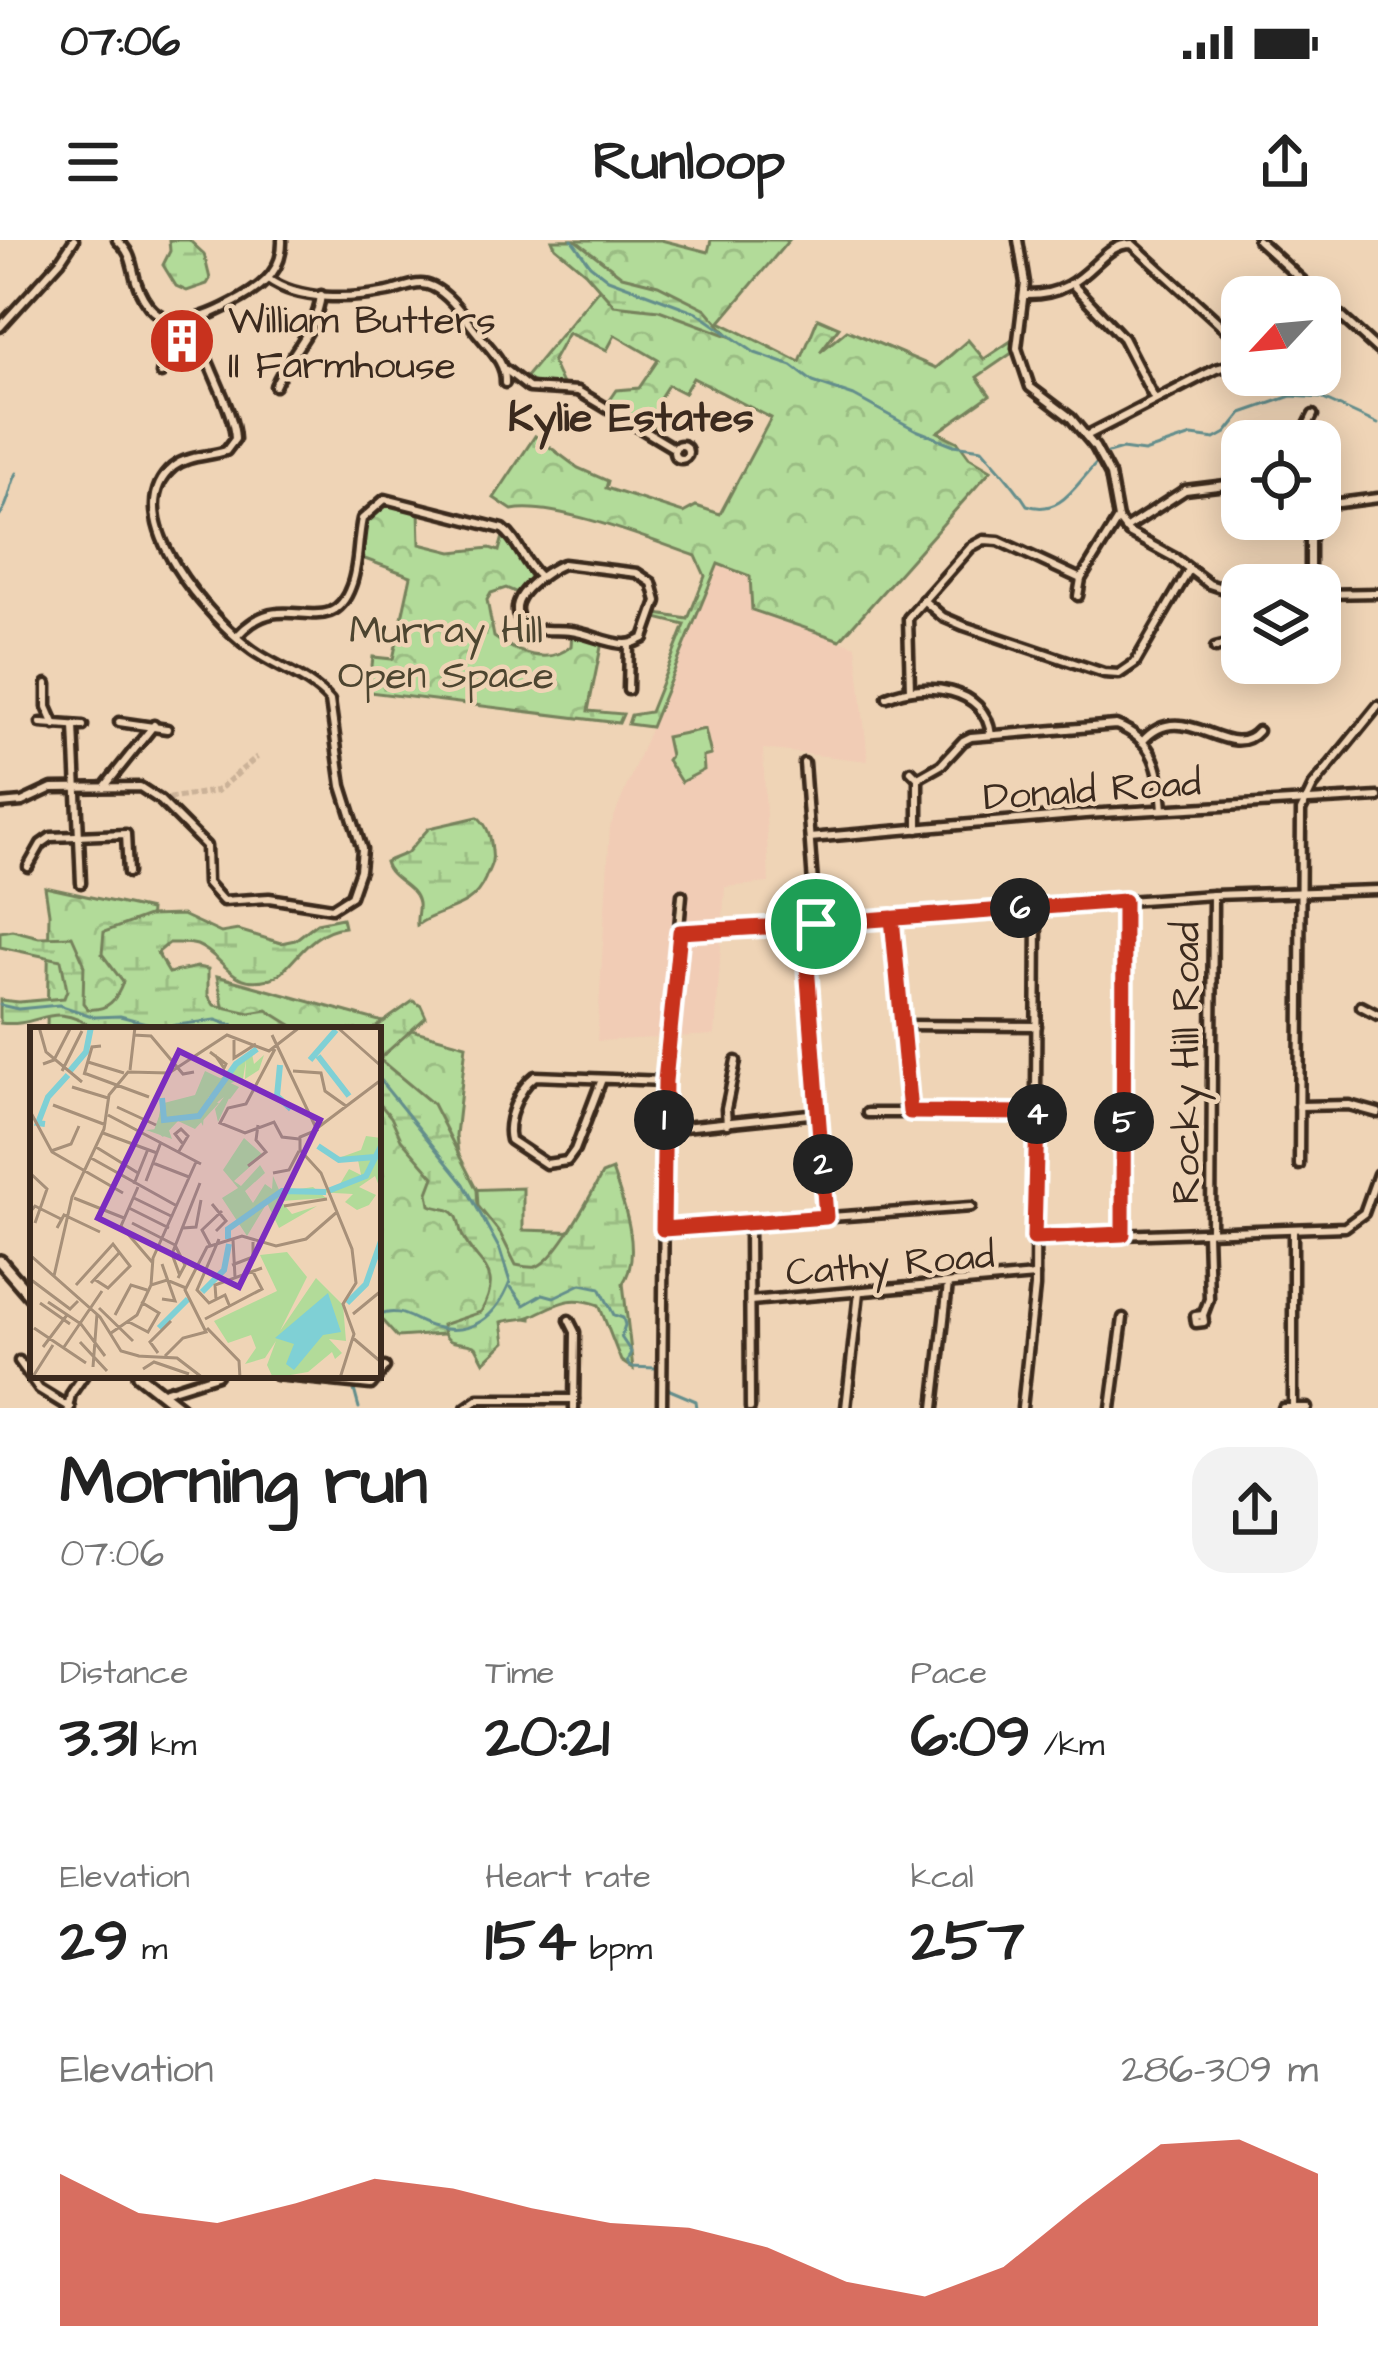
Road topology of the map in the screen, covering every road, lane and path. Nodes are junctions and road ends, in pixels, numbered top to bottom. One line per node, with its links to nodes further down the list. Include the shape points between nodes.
1 (72, 240): 15 (street)
2 (117, 240): 12 (street, via 130,252 146,300)
3 (283, 240): 7 (street)
4 (1018, 240): 9 (street)
5 (1258, 240): 6 (street)
6 (1296, 276)
7 (268, 280): 10 (street); 13 (street)
8 (1073, 285): 9 (street); 14 (street, via 1115,247 1132,244); 22 (street, via 1123,338)
9 (1024, 295): 25 (street, via 1017,342 1024,376)
10 (321, 296): 17 (street, via 430,285); 21 (street, via 312,328)
11 (1341, 318): 16 (street)
12 (176, 320): 13 (street); 19 (street)
13 (196, 321): 40 (street, via 235,439 226,451 184,460 166,475 158,494 160,537 175,568)
14 (1221, 325)
15 (0, 327)
16 (1378, 350)
17 (504, 367): 20 (street); 26 (street, via 530,388 578,391)
18 (1221, 368): 22 (street)
19 (161, 373)
20 (505, 383)
21 (275, 386)
22 (1155, 400): 25 (street)
23 (1313, 415): 24 (street)
24 (1310, 420)
25 (1086, 436): 30 (street, via 1110,475)
26 (675, 449)
27 (1221, 486): 31 (street, via 1185,490)
28 (1378, 498): 29 (street)
29 (1341, 500)
30 (1118, 519): 31 (street); 34 (street)
31 (1125, 529): 32 (street)
32 (1189, 570): 35 (street); 39 (street, via 1135,663 1114,675 955,622)
33 (540, 578): 40 (street, via 503,529 385,500 362,520 352,584 339,605 317,616 269,614); 41 (street, via 517,604 526,625); 41 (street, via 563,564 647,578 655,612 644,638)
34 (1081, 579): 38 (street); 39 (street, via 987,539)
35 (1221, 589)
36 (1378, 593): 37 (street)
37 (1341, 594)
38 (1078, 596)
39 (923, 600): 46 (street, via 906,623)
40 (237, 636): 58 (street, via 328,699 362,853 353,893 324,908 268,898 223,901 208,883 207,848 160,800 140,788)
41 (629, 644): 45 (street)
42 (1221, 646): 43 (street)
43 (1215, 648)
44 (47, 684): 51 (street)
45 (628, 690)
46 (910, 690): 47 (street); 55 (street, via 975,701)
47 (886, 697)
48 (1378, 706): 61 (street)
49 (119, 722): 52 (street)
50 (41, 723): 51 (street)
51 (55, 725): 59 (street, via 78,726)
52 (154, 725): 53 (street); 58 (street)
53 (167, 729)
54 (1258, 731): 56 (street, via 1242,743 1166,723)
55 (992, 735): 56 (street, via 1113,725); 64 (street, via 962,740 941,765 914,774)
56 (1142, 742): 63 (street, via 1158,762)
57 (804, 764): 66 (street)
58 (106, 785): 59 (street)
59 (78, 786): 62 (street); 65 (street)
60 (1378, 797): 61 (street, Donald Road)
61 (1304, 801): 63 (street, Donald Road); 71 (street)
62 (0, 804)
63 (1163, 809): 64 (street, Donald Road)
64 (918, 829): 66 (street, Donald Road)
65 (79, 835): 67 (street, via 47,839); 68 (street, via 126,833); 69 (street)
66 (810, 838): 77 (street)
67 (28, 867)
68 (128, 873)
69 (81, 884)
70 (1378, 890): 71 (street)
71 (1300, 891): 73 (street); 87 (street)
72 (682, 895): 79 (street)
73 (1213, 895): 74 (street); 102 (street, Rocky Hill Road)
74 (1124, 901): 75 (street); 103 (street)
75 (1037, 907): 76 (street); 83 (street)
76 (892, 918): 77 (street); 82 (street)
77 (816, 924): 78 (street)
78 (804, 925): 79 (street); 89 (street)
79 (680, 932): 86 (street)
80 (1361, 1006): 81 (street)
81 (1378, 1015)
82 (902, 1025): 83 (street); 88 (street)
83 (1037, 1026): 91 (street)
84 (736, 1061): 93 (street)
85 (602, 1079): 85 (street, via 530,1079 509,1123 512,1142 545,1164 567,1161); 86 (street)
86 (665, 1081): 94 (street)
87 (1299, 1106): 92 (street, via 1349,1105); 95 (street)
88 (910, 1112): 90 (street); 91 (street)
89 (819, 1113): 93 (street); 98 (street)
90 (867, 1113)
91 (1037, 1113): 104 (street)
92 (1378, 1114)
93 (727, 1124): 94 (street)
94 (664, 1129): 101 (street)
95 (1299, 1165)
96 (1378, 1174): 100 (street, via 1354,1223)
97 (971, 1207): 98 (street)
98 (826, 1217): 99 (street)
99 (749, 1223): 101 (street); 110 (street)
100 (1293, 1228): 102 (street); 126 (street)
101 (663, 1229): 130 (street)
102 (1209, 1232): 103 (street); 111 (street, Rocky Hill Road)
103 (1123, 1234): 104 (street)
104 (1034, 1238): 106 (street)
105 (0, 1261): 109 (main road)
106 (1035, 1276): 107 (street, Cathy Road); 134 (street)
107 (948, 1284): 108 (street, Cathy Road); 133 (street)
108 (859, 1292): 110 (street, Cathy Road); 132 (street)
109 (30, 1296)
110 (750, 1301): 131 (street)
111 (1203, 1315)
112 (1123, 1318): 135 (street)
113 (569, 1320): 125 (street)
114 (20, 1361): 117 (street)
115 (386, 1367): 116 (street)
116 (381, 1373)
117 (30, 1376)
118 (31, 1378): 127 (street)
119 (82, 1378): 127 (street)
120 (142, 1378): 124 (main road)
121 (208, 1378): 124 (street)
122 (308, 1378): 123 (street, via 371,1384)
123 (376, 1378)
124 (163, 1393): 128 (main road)
125 (574, 1404): 129 (street, via 479,1399)
126 (1293, 1405): 136 (street); 137 (street)
127 (69, 1408)
128 (180, 1408)
129 (466, 1408)
130 (662, 1408)
131 (750, 1408)
132 (846, 1408)
133 (934, 1408)
134 (1022, 1408)
135 (1111, 1408)
136 (1283, 1408)
137 (1307, 1408)

